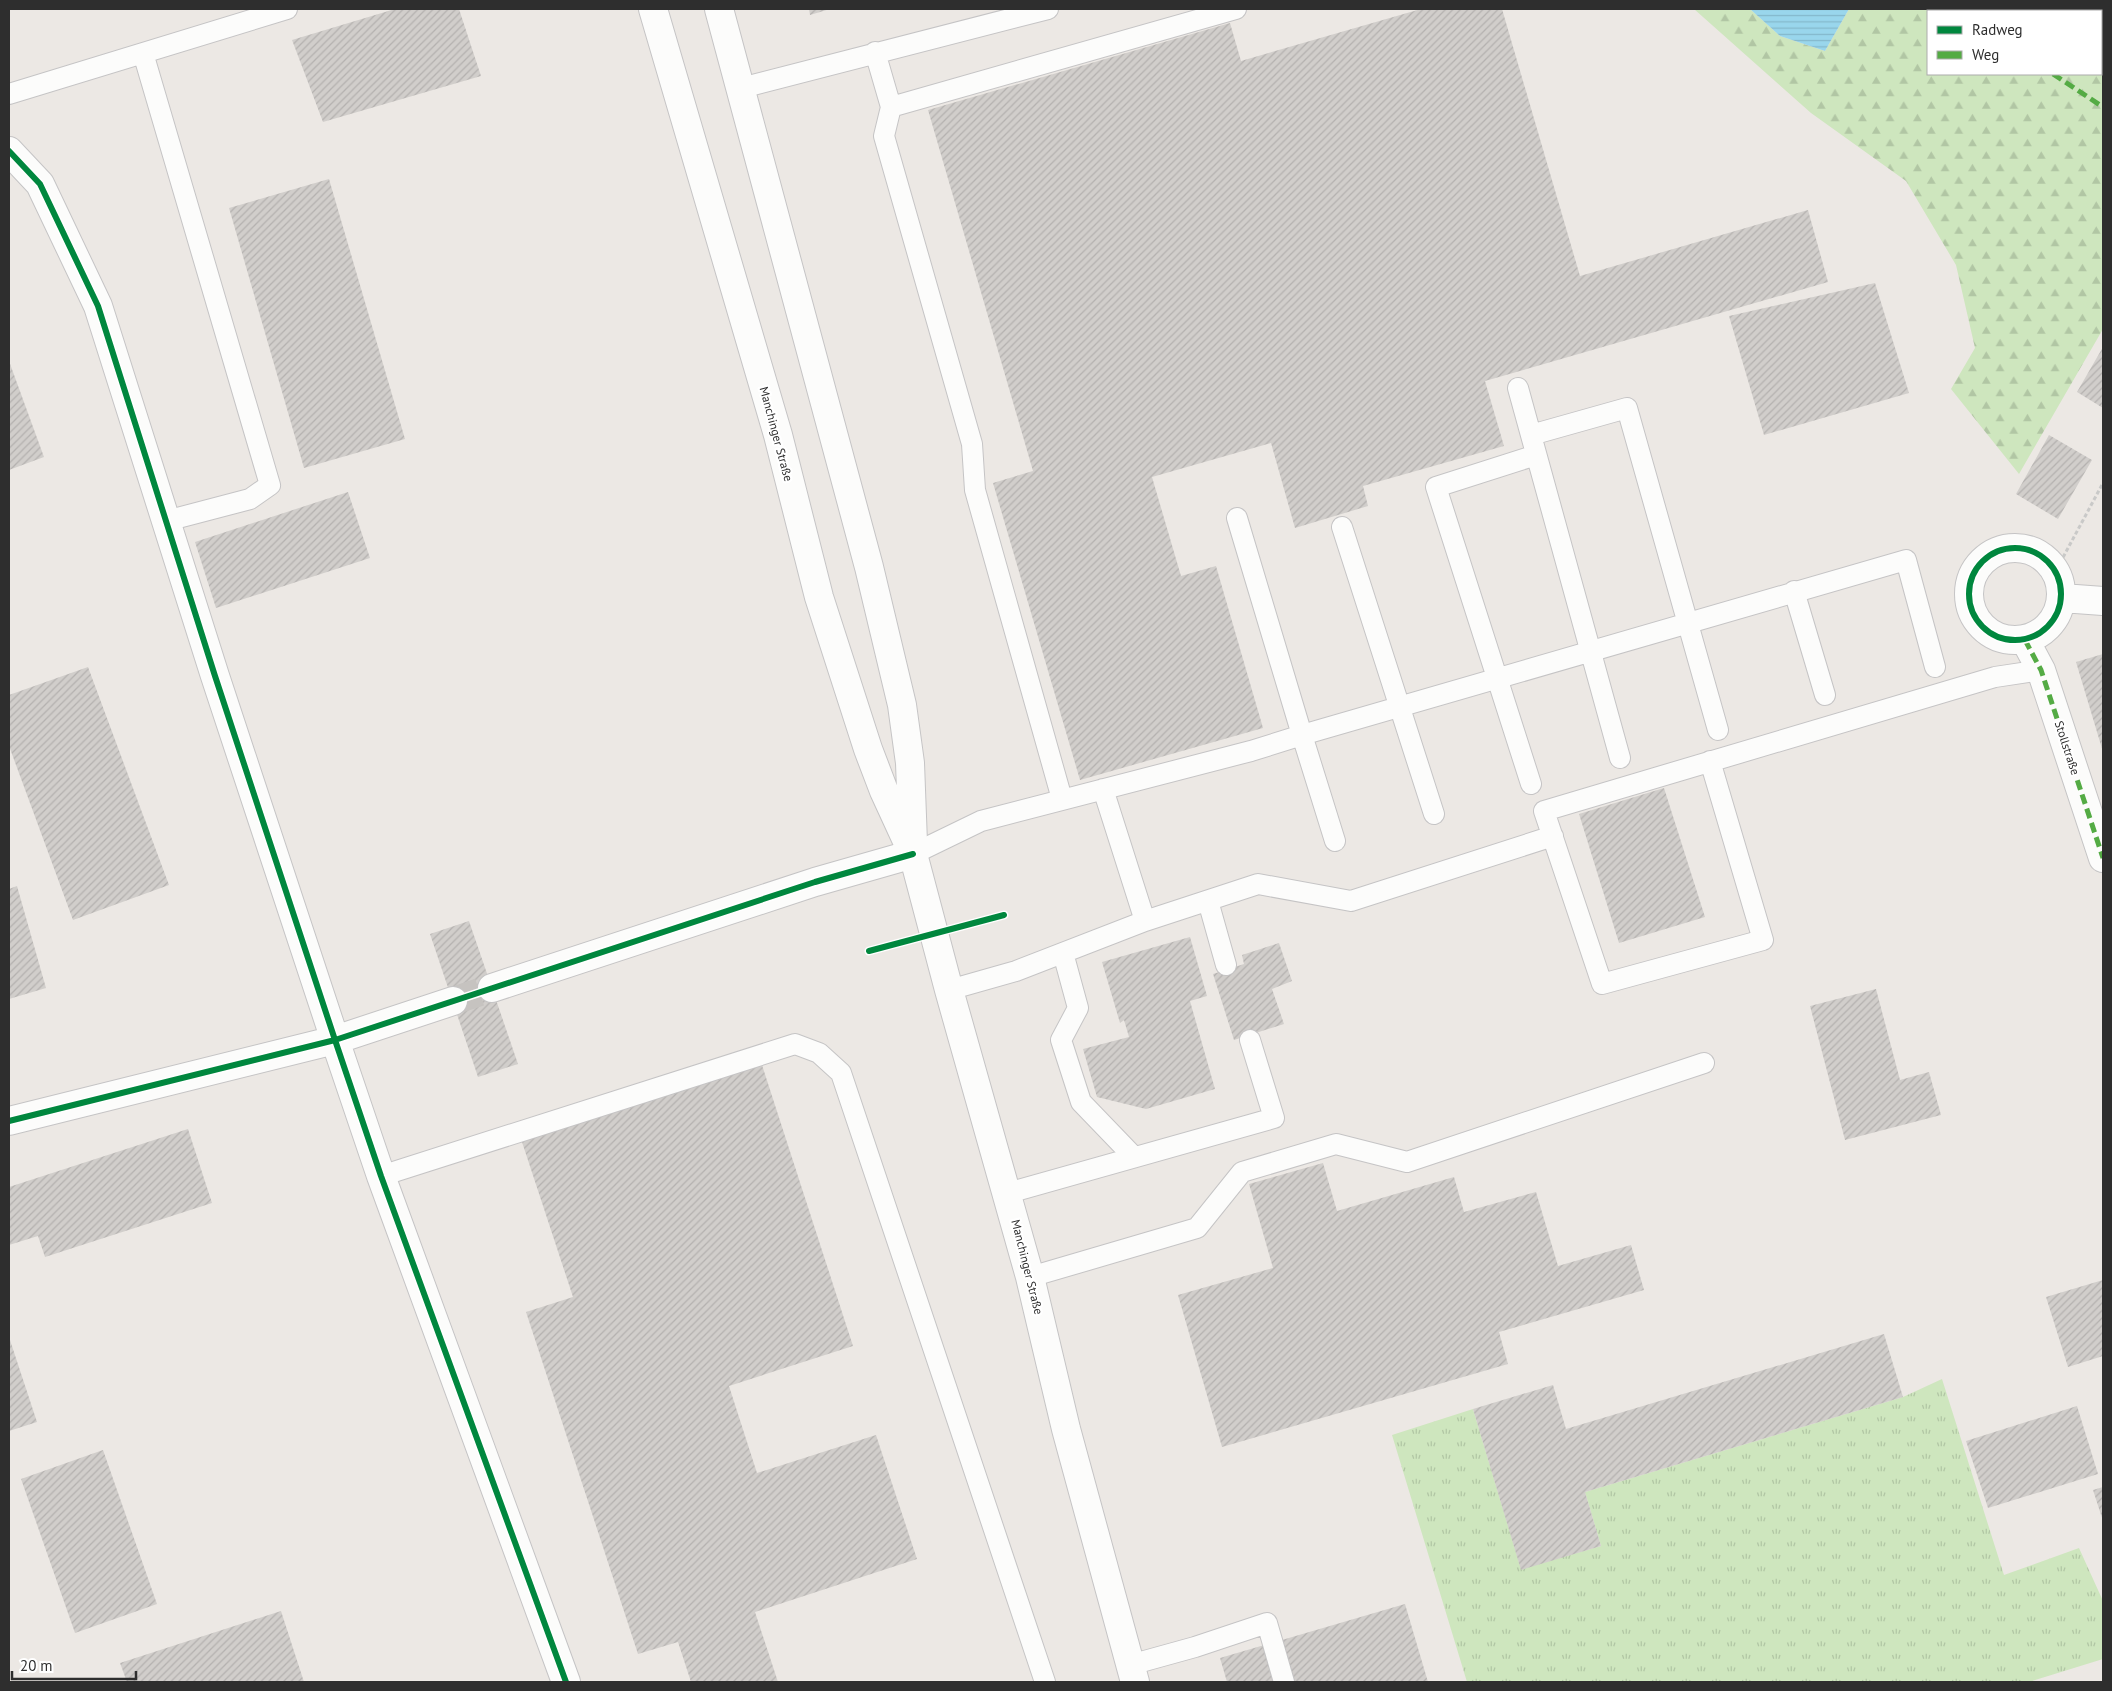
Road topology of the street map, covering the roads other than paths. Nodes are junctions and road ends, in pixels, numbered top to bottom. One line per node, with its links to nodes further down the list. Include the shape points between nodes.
1 (286, 9): 7 (lane)
2 (653, 9): 39 (street, Manchinger Straße, via 778,435 819,597 868,749)
3 (719, 9): 8 (street, Manchinger Straße)
4 (1048, 9): 6 (lane)
5 (1236, 9): 10 (lane)
6 (875, 52): 8 (lane); 10 (lane)
7 (143, 53): 9 (lane); 16 (lane, via 270,485 250,499)
8 (741, 88): 39 (street, Manchinger Straße, via 869,567 902,705 910,763)
9 (9, 94)
10 (892, 107): 35 (lane, via 884,136 972,444 975,490)
11 (9, 151): 16 (street, via 40,184 98,306)
12 (1518, 388): 13 (lane)
13 (1531, 435): 14 (lane); 21 (lane, via 1627,408)
14 (1536, 455): 23 (lane); 26 (lane, via 1436,487)
15 (1237, 518): 30 (lane)
16 (166, 521): 48 (street)
17 (1342, 527): 28 (lane)
18 (1794, 591): 21 (lane); 24 (lane, via 1906,560); 27 (lane)
19 (2062, 598): 20 (street); 22 (street, via 2054,619 2031,639); 22 (street, via 2059,578 2036,552 2017,548 1991,554 1982,561 1972,574 1968,594 1969,606 1978,624 1996,637)
20 (2103, 601)
21 (1687, 622): 23 (lane); 29 (lane)
22 (2025, 640): 25 (street, Stollstraße)
23 (1590, 651): 26 (lane); 31 (lane)
24 (1935, 667)
25 (2041, 670): 32 (lane, via 1995,677); 40 (street, Stollstraße)
26 (1498, 678): 28 (lane); 33 (lane)
27 (1825, 695)
28 (1400, 707): 30 (lane); 36 (lane)
29 (1718, 730)
30 (1302, 736): 34 (lane); 38 (lane)
31 (1620, 758)
32 (1710, 761): 37 (lane, via 1544,811); 37 (lane, via 1763,940 1602,984)
33 (1531, 784)
34 (1103, 789): 35 (lane); 42 (lane)
35 (1062, 799): 39 (lane, via 981,821)
36 (1434, 814)
37 (1553, 836): 41 (lane, via 1351,901 1258,884)
38 (1335, 842)
39 (914, 854): 45 (street, via 815,882); 46 (street, Manchinger Straße)
40 (2103, 858)
41 (1208, 901): 42 (lane); 44 (lane)
42 (1145, 921): 43 (lane)
43 (1063, 953): 46 (lane, via 1016,971); 52 (lane, via 1078,1008 1061,1040 1080,1102)
44 (1226, 965)
45 (492, 988)
46 (949, 990): 54 (street, Manchinger Straße)
47 (453, 1001): 48 (street)
48 (335, 1040): 51 (street); 53 (street)
49 (1250, 1040): 52 (lane, via 1274,1118)
50 (1704, 1063): 55 (lane, via 1407,1162 1336,1144 1242,1172 1197,1228)
51 (9, 1121)
52 (1133, 1156): 54 (lane)
53 (381, 1176): 57 (street); 58 (lane, via 795,1044 819,1053 841,1073)
54 (1008, 1193): 55 (street, Manchinger Straße)
55 (1030, 1277): 56 (street, Manchinger Straße, via 1066,1429)
56 (1132, 1674): 59 (lane, via 1196,1647 1267,1623)
57 (566, 1682)
58 (1045, 1682)
59 (1284, 1682)

